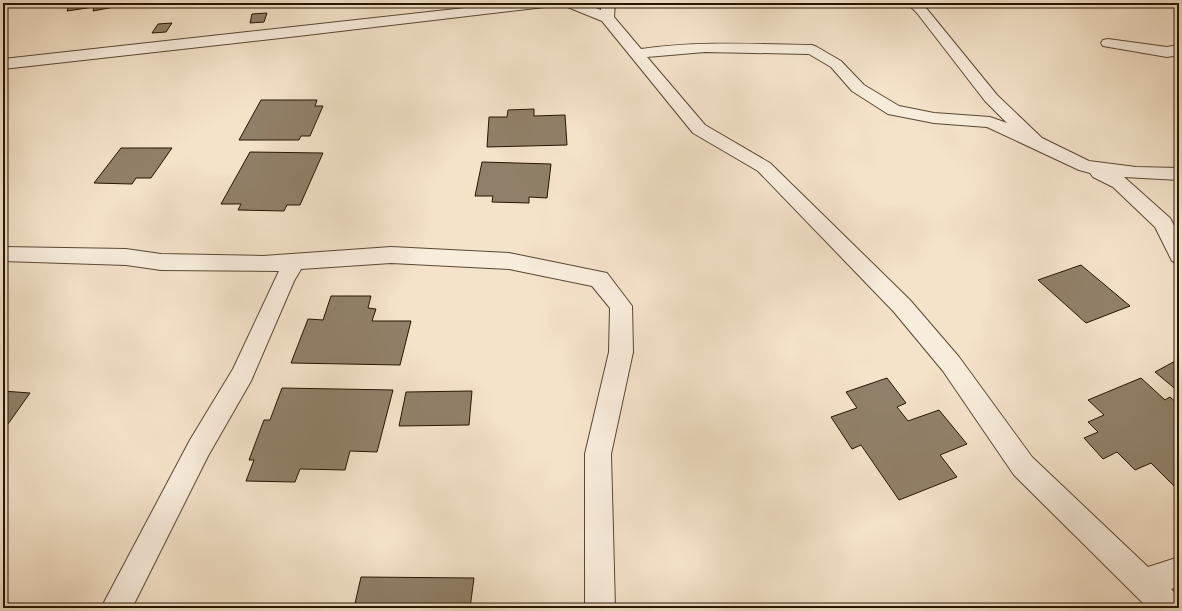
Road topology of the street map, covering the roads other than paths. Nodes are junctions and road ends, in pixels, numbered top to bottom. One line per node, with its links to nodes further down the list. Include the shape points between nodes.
1 (545, 3): 8 (street)
2 (570, 3): 4 (street)
3 (914, 3): 9 (street, via 991,98)
4 (608, 11): 7 (street)
5 (1108, 43): 6 (street, via 1167,52)
6 (1179, 50)
7 (636, 54): 9 (street, via 705,48 812,50 836,64 858,88 894,110 934,118 990,122); 16 (street, via 699,129 764,167 902,306 951,364 1023,466)
8 (3, 64)
9 (1036, 142): 10 (street)
10 (1085, 166): 11 (street, via 1136,174); 13 (street, via 1120,183 1163,223)
11 (1179, 174)
12 (3, 254): 14 (street, via 126,257 161,262)
13 (1179, 256)
14 (295, 262): 17 (street, via 284,280 243,374 199,448); 18 (street, via 391,255 494,260 599,279 621,306 621,352 598,454)
15 (1179, 572): 16 (street)
16 (1144, 583): 19 (street)
17 (116, 608)
18 (600, 608)
19 (1169, 608)

